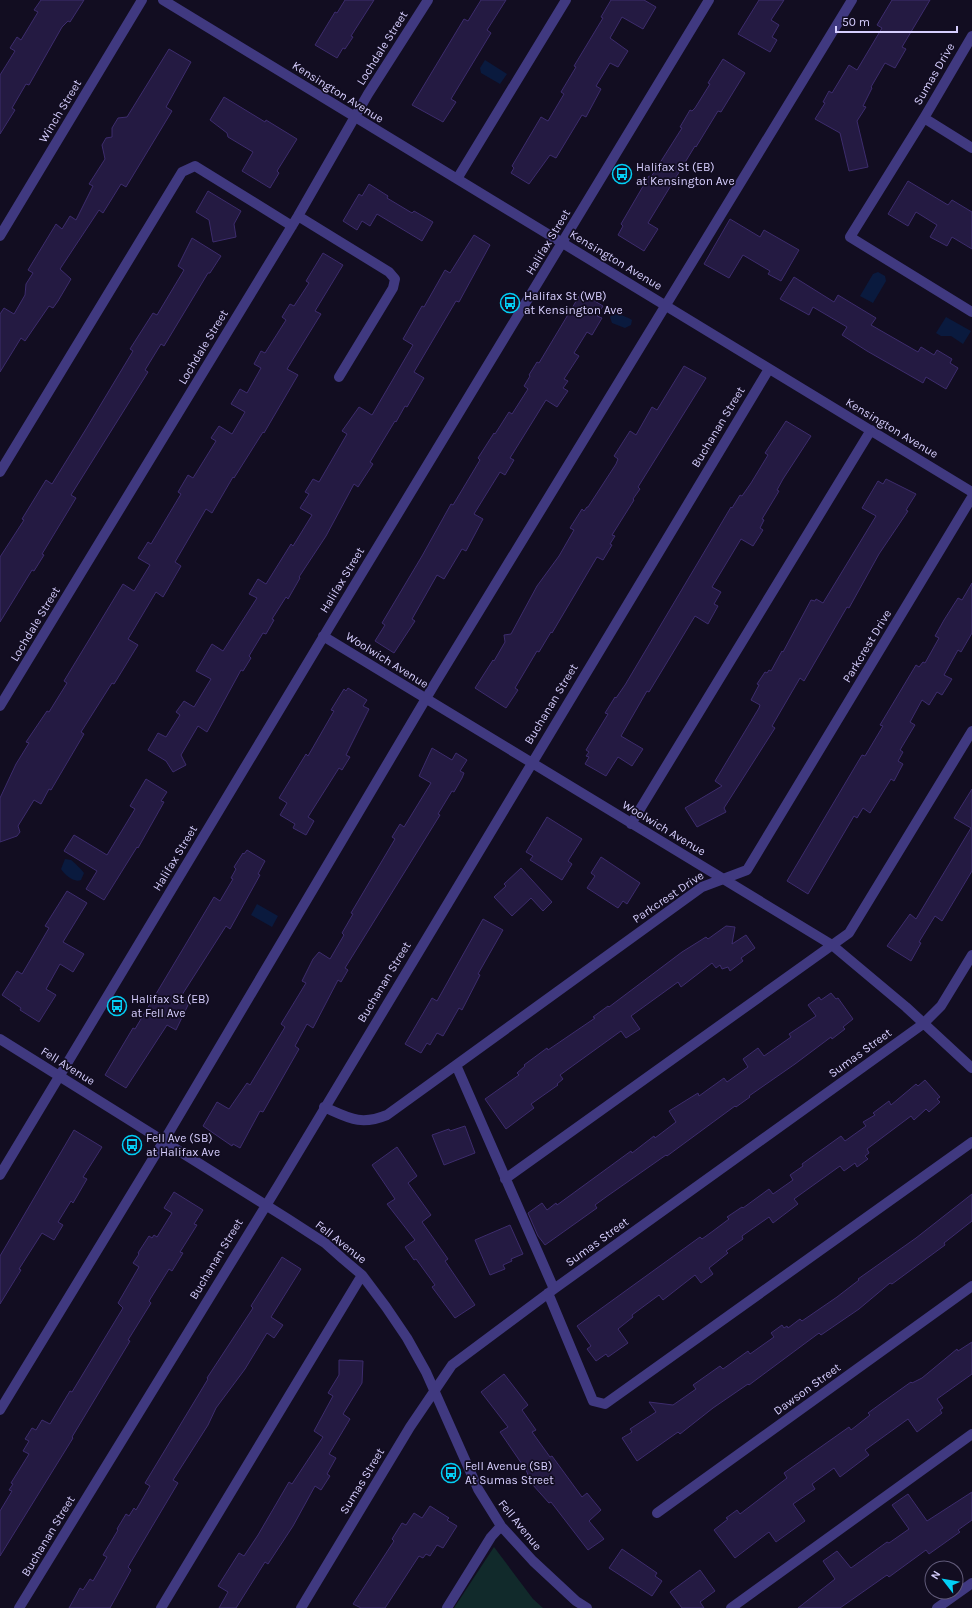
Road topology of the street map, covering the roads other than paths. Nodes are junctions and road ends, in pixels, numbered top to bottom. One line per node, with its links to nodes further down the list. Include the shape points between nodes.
1 (142, 0): 14 (street, Winch Street)
2 (163, 0): 8 (street, Kensington Avenue)
3 (428, 0): 8 (street, Lochdale Street)
4 (566, 0): 11 (street)
5 (709, 0): 15 (street, Halifax Street)
6 (852, 0): 16 (street)
7 (972, 36): 9 (street, Sumas Drive)
8 (355, 118): 11 (street, Kensington Avenue); 12 (street, Lochdale Street)
9 (924, 118): 10 (street, Sumas Drive); 17 (street, via 850,237)
10 (972, 148)
11 (457, 179): 15 (street, Kensington Avenue)
12 (298, 216): 13 (street, Lochdale Street); 19 (street, via 389,272 395,279 394,288)
13 (292, 226): 21 (street, via 195,166 182,172); 26 (street, Lochdale Street)
14 (0, 236)
15 (562, 243): 16 (street, Kensington Avenue); 24 (street, Halifax Street)
16 (665, 305): 18 (street, Kensington Avenue); 25 (street)
17 (972, 312)
18 (769, 369): 20 (street, Kensington Avenue); 28 (street, Buchanan Street)
19 (339, 377)
20 (871, 430): 22 (street, Kensington Avenue); 29 (street)
21 (0, 472)
22 (972, 492)
23 (972, 497): 30 (street, Parkcrest Drive, via 747,870)
24 (323, 636): 25 (street, Woolwich Avenue); 37 (street, Halifax Street)
25 (426, 699): 28 (street, Woolwich Avenue); 39 (street)
26 (0, 706)
27 (972, 731): 31 (street, via 849,933)
28 (532, 762): 29 (street, Woolwich Avenue); 38 (street, Buchanan Street)
29 (631, 824): 30 (street, Woolwich Avenue)
30 (722, 878): 31 (street, Woolwich Avenue); 35 (street, Parkcrest Drive, via 702,887)
31 (832, 945): 33 (street, Woolwich Avenue); 42 (street)
32 (972, 955): 33 (street, Sumas Street, via 941,1006)
33 (923, 1024): 36 (street, Woolwich Avenue); 46 (street, Sumas Street)
34 (0, 1039): 37 (street, Fell Avenue)
35 (456, 1065): 38 (street, Parkcrest Drive, via 387,1115 373,1121 360,1121); 42 (street)
36 (972, 1068)
37 (60, 1076): 39 (street, Fell Avenue); 41 (street, Halifax Street)
38 (324, 1107): 43 (street, Buchanan Street)
39 (163, 1142): 43 (street, Fell Avenue); 48 (street)
40 (972, 1142): 46 (street, via 605,1404 593,1401)
41 (0, 1175)
42 (505, 1179): 46 (street)
43 (265, 1206): 44 (street, Fell Avenue, via 325,1243); 53 (street, Buchanan Street)
44 (362, 1275): 47 (street, Fell Avenue, via 407,1338); 54 (street)
45 (972, 1286): 50 (street, Dawson Street)
46 (551, 1291): 47 (street, Sumas Street, via 452,1365)
47 (434, 1391): 51 (street, Fell Avenue, via 478,1489); 55 (street, Sumas Street)
48 (0, 1410)
49 (972, 1434): 58 (street)
50 (656, 1513)
51 (501, 1526): 56 (street, via 491,1537); 57 (street, Fell Avenue, via 533,1561)
52 (972, 1583): 59 (street)
53 (19, 1608)
54 (161, 1608)
55 (300, 1608)
56 (447, 1608)
57 (587, 1608)
58 (731, 1608)
59 (937, 1608)

